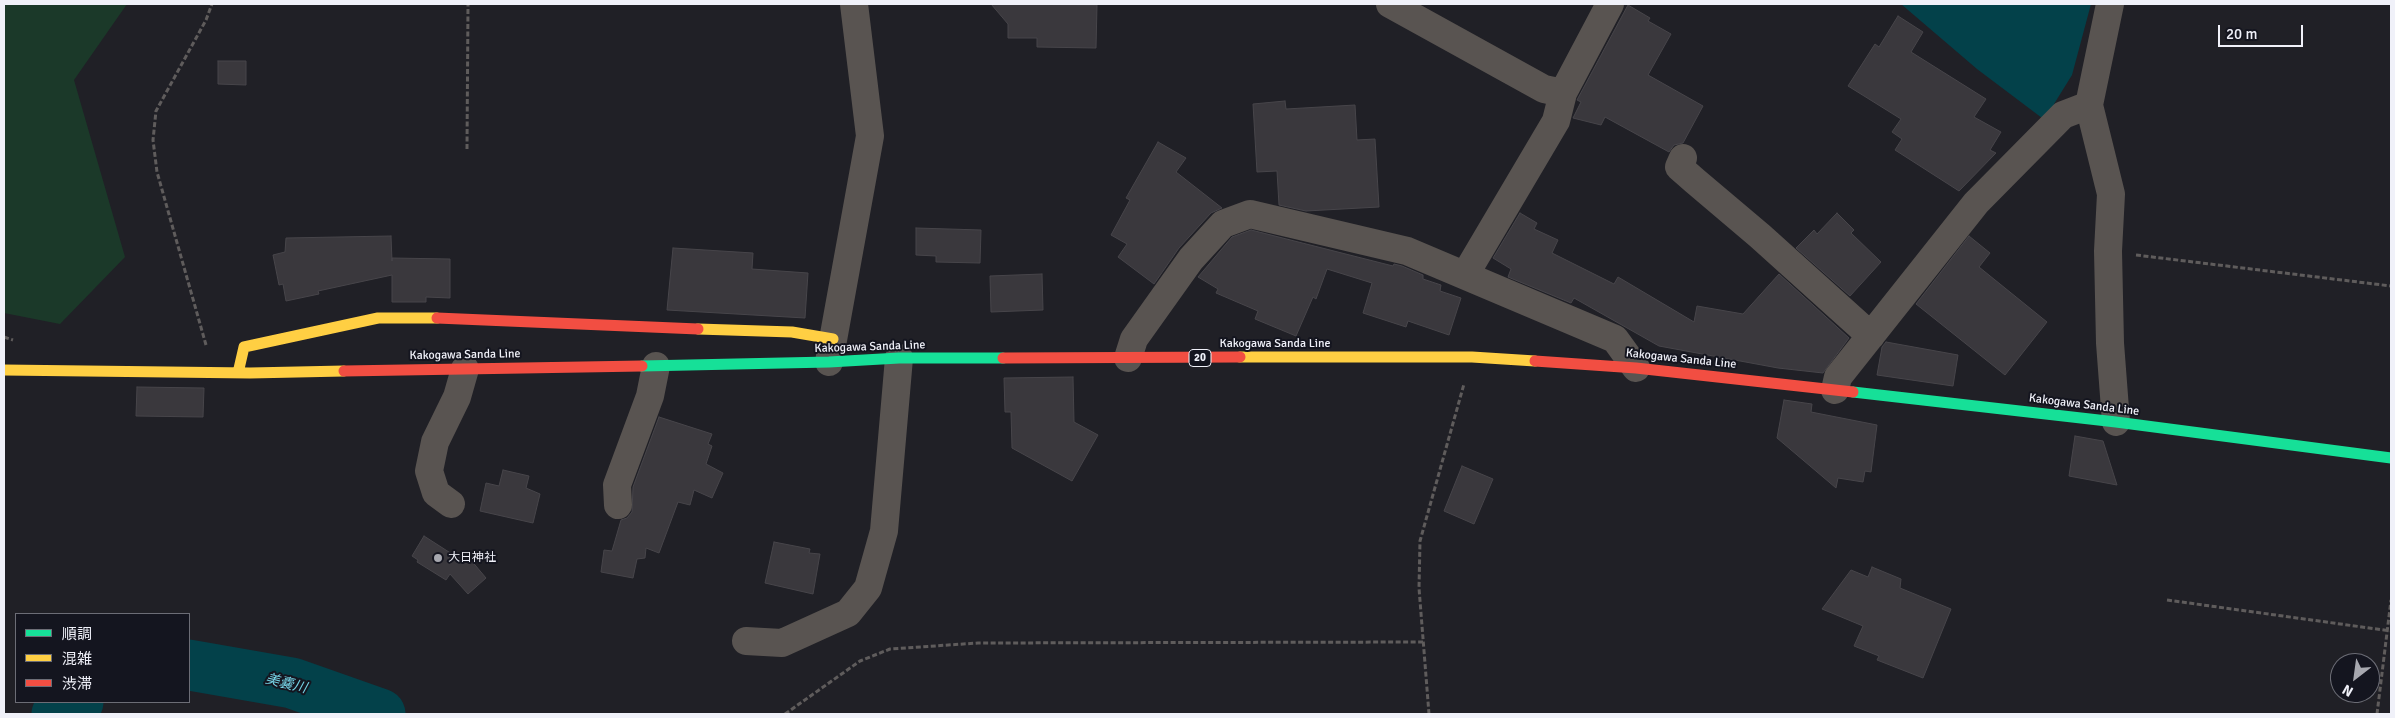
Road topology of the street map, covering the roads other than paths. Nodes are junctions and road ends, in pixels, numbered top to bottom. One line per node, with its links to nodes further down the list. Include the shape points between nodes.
1 (854, 4): 10 (street, via 870,136)
2 (1390, 4): 5 (street, via 1544,89)
3 (1610, 4): 5 (street)
4 (2110, 4): 6 (street)
5 (1563, 92): 8 (street, via 1556,121)
6 (2089, 105): 9 (street, via 2063,115 1976,203); 19 (street, via 2111,194 2108,251 2110,343)
7 (1683, 158): 9 (street, via 1679,167 1694,182 1760,236)
8 (1465, 275): 12 (street, via 1407,251 1250,214 1223,224 1191,259 1134,339); 14 (street, via 1615,338)
9 (1871, 336): 18 (street, via 1838,377)
10 (831, 351): 11 (main road, Kakogawa Sanda Line / 20); 13 (main road, Kakogawa Sanda Line / 20); 17 (main road, via 792,332 378,318 244,347)
11 (898, 358): 12 (main road, Kakogawa Sanda Line / 20); 23 (street, via 884,530 868,588 848,613 782,644)
12 (1128, 358): 14 (main road, Kakogawa Sanda Line / 20, via 1472,357)
13 (656, 366): 15 (main road, Kakogawa Sanda Line / 20); 22 (street, via 650,396 617,485)
14 (1636, 368): 18 (main road, Kakogawa Sanda Line / 20)
15 (465, 369): 17 (main road, Kakogawa Sanda Line / 20); 21 (street, via 457,397 434,442 429,471 436,493)
16 (4, 370): 17 (main road, Kakogawa Sanda Line / 20)
17 (238, 373)
18 (1834, 390): 19 (main road, Kakogawa Sanda Line / 20)
19 (2116, 422): 20 (main road, Kakogawa Sanda Line / 20)
20 (2391, 458)
21 (451, 504)
22 (618, 505)
23 (746, 641)

